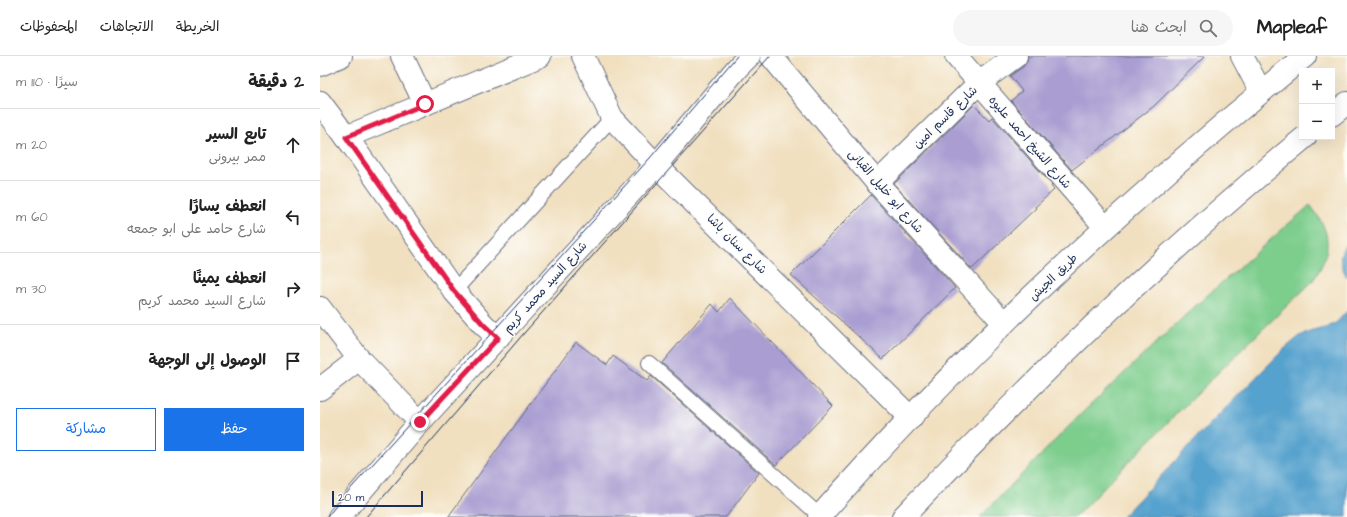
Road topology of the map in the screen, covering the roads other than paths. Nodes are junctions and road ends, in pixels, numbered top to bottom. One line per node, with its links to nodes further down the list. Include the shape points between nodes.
1 (340, 56): 11 (main road)
2 (402, 56): 16 (main road)
3 (540, 56): 16 (main road)
4 (583, 56): 18 (main road, شارع سنان باشا)
5 (770, 56): 22 (main road, شارع ابو خليل القبانى)
6 (956, 56): 12 (main road, شارع الشيخ احمد عليوه)
7 (1016, 56): 12 (main road, شارع قاسم امين)
8 (1242, 56): 13 (main road)
9 (1305, 56): 13 (main road, طريق الجيش)
10 (740, 60): 21 (main road, شارع السيد محمد كريم)
11 (320, 65)
12 (979, 83): 22 (main road, شارع قاسم امين); 23 (main road, شارع الشيخ احمد عليوه)
13 (1261, 92): 23 (main road, طريق الجيش)
14 (320, 102): 19 (main road)
15 (1347, 103): 17 (main road)
16 (425, 104): 19 (main road)
17 (1335, 113)
18 (612, 118): 21 (main road, شارع سنان باشا); 24 (lane)
19 (346, 137): 24 (main road)
20 (1302, 140): 35 (main road, via 1141,280 1011,405)
21 (656, 165): 27 (main road, شارع السيد محمد كريم); 31 (main road, شارع سنان باشا)
22 (877, 182): 26 (main road, شارع ابو خليل القبانى)
23 (1105, 227): 26 (main road, طريق الجيش)
24 (454, 291): 27 (main road)
25 (320, 308): 28 (main road)
26 (1004, 323): 31 (main road, طريق الجيش)
27 (498, 338): 32 (main road, شارع السيد محمد كريم)
28 (359, 359): 30 (main road); 32 (main road)
29 (649, 363): 33 (lane)
30 (320, 389)
31 (911, 418): 33 (main road, طريق الجيش)
32 (420, 422): 34 (main road, شارع السيد محمد كريم)
33 (820, 516)
34 (340, 517)
35 (903, 517)

